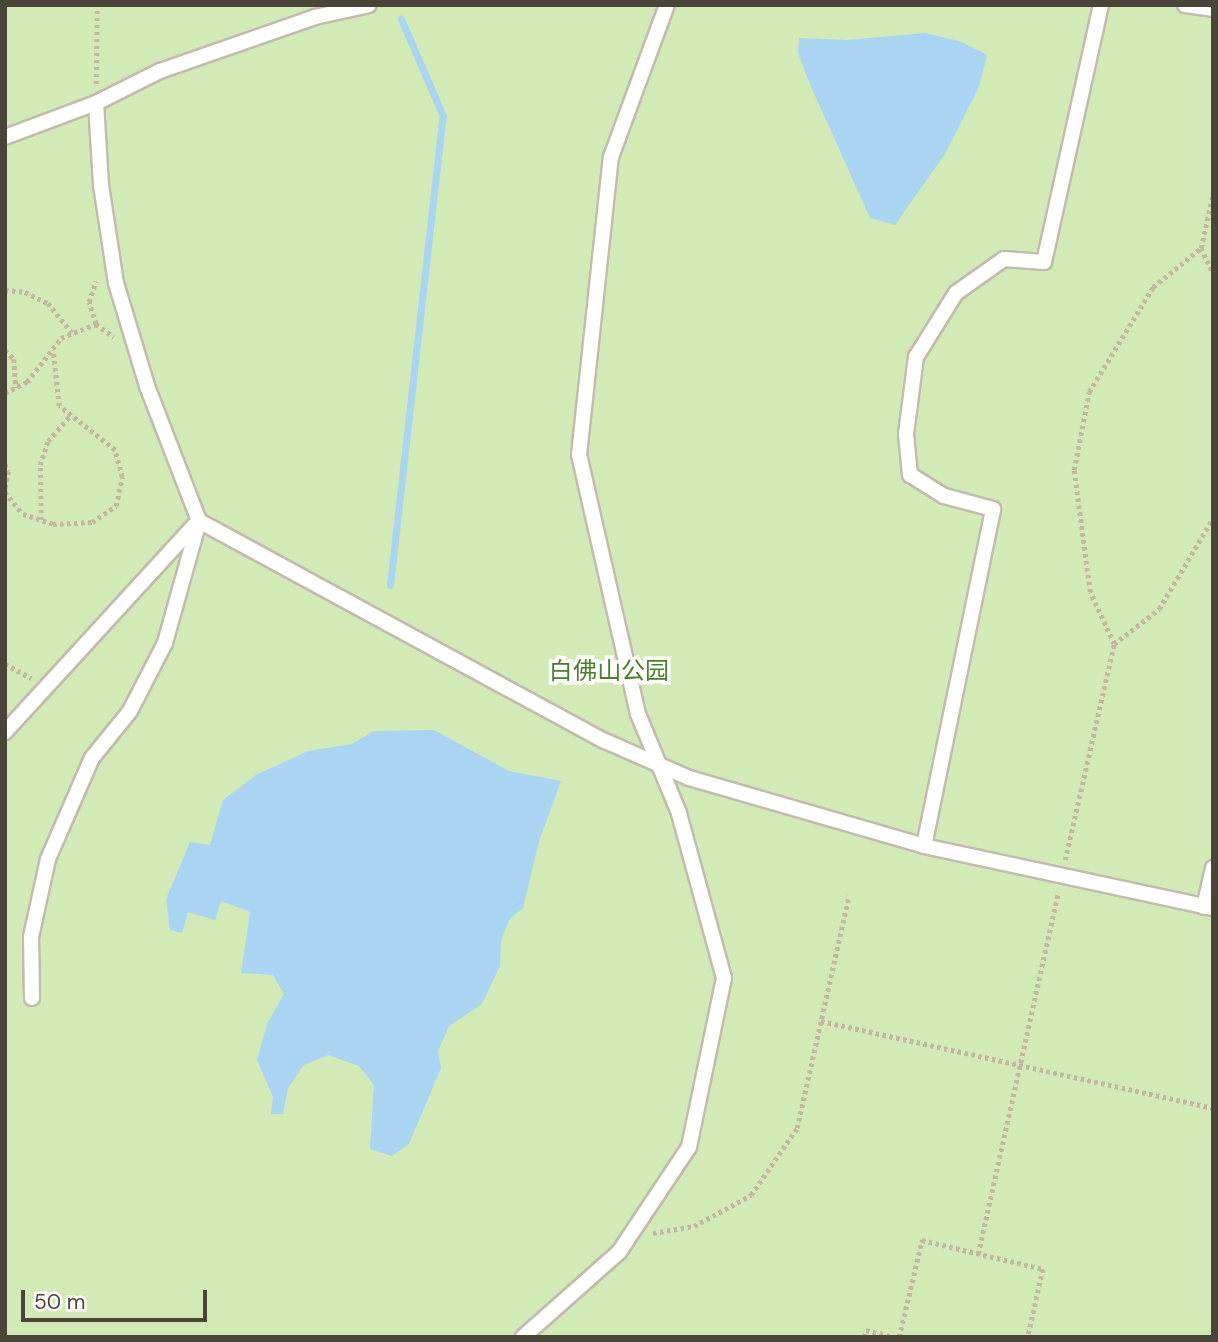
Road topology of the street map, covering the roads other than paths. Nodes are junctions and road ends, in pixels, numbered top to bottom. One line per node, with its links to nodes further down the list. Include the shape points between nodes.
1 (369, 5): 6 (lane, via 315,17 160,71)
2 (667, 5): 10 (lane, via 611,157 579,455 638,713)
3 (1101, 5): 11 (lane, via 1044,262 1004,259 956,293 916,357 906,434 910,475 944,496 993,509)
4 (1185, 5): 5 (lane)
5 (1213, 9)
6 (96, 103): 7 (lane); 8 (lane, via 113,263 147,386)
7 (5, 137)
8 (198, 522): 9 (lane); 10 (lane, via 605,741); 14 (lane, via 165,643 130,711 92,758 48,859 31,937)
9 (5, 732)
10 (659, 765): 11 (lane); 15 (lane, via 679,813 724,978 689,1147 619,1252)
11 (924, 846): 13 (lane)
12 (1213, 868): 13 (lane)
13 (1209, 907)
14 (32, 998)
15 (523, 1337)

